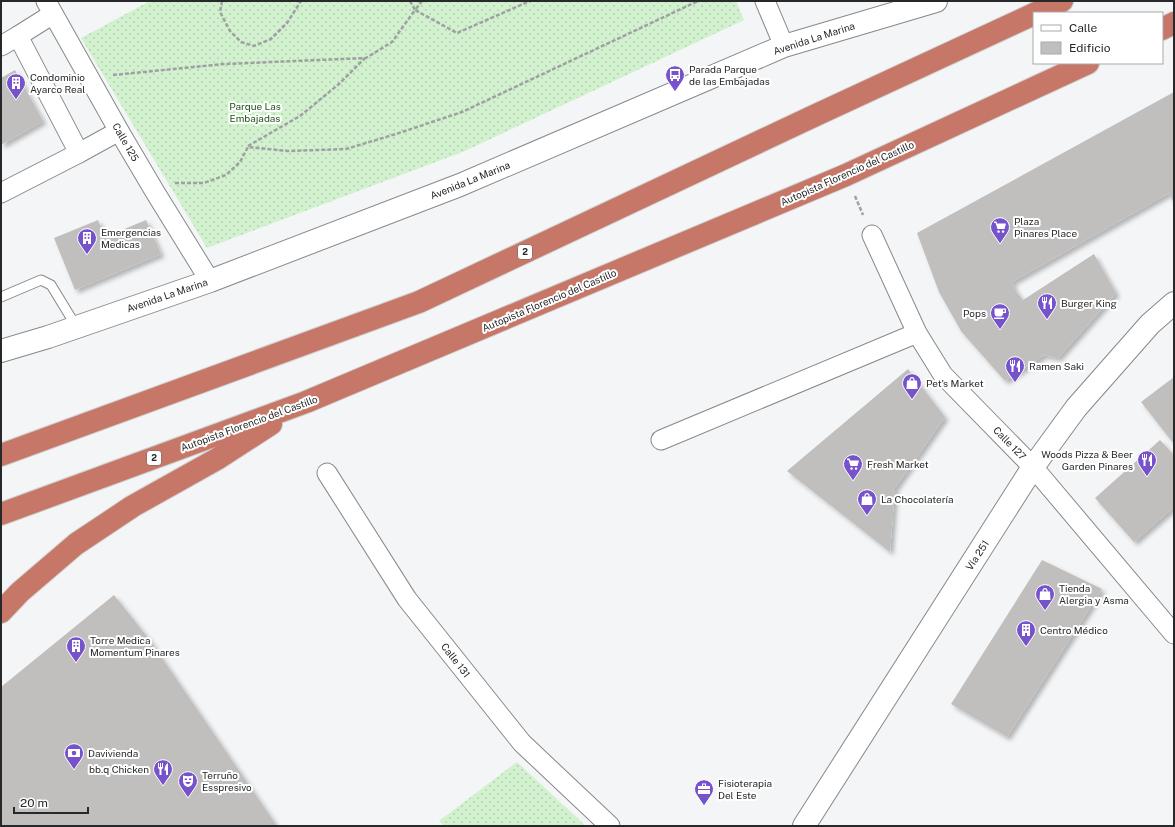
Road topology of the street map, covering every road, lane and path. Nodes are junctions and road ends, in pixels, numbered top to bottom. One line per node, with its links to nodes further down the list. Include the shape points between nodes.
1 (222, 1): 2 (path, via 220,12 230,31 241,42 254,46 271,39 287,23)
2 (301, 1)
3 (410, 1): 11 (path)
4 (422, 1): 11 (path)
5 (530, 1): 11 (path, via 457,33)
6 (698, 1): 23 (path, via 462,112 396,134 346,149 288,151)
7 (765, 1): 18 (street)
8 (936, 1): 18 (street, Avenida La Marina)
9 (1062, 1): 12 (highway, 2)
10 (50, 8): 16 (street); 22 (street, Calle 125)
11 (415, 10): 19 (path, via 392,42)
12 (1039, 12)
13 (1033, 15): 37 (highway, 2, via 419,302)
14 (1174, 23): 15 (highway)
15 (1163, 28)
16 (18, 36): 17 (street); 24 (street)
17 (1, 46)
18 (784, 46): 29 (street, Avenida La Marina, via 460,184)
19 (366, 58): 21 (path, via 224,64); 23 (path, via 300,116)
20 (1086, 64): 25 (highway, Autopista Florencio del Castillo / 2)
21 (111, 75)
22 (119, 131): 24 (street); 29 (street, Calle 125)
23 (248, 147): 26 (path, via 240,162 226,175 204,183)
24 (79, 153): 27 (street)
25 (846, 175): 28 (path); 35 (highway, Autopista Florencio del Castillo / 2)
26 (169, 184)
27 (1, 193)
28 (872, 235): 33 (street, Calle 127)
29 (210, 281): 32 (street, Avenida La Marina)
30 (1, 297): 32 (lane, via 42,280 51,285)
31 (1174, 303): 38 (street, Vía 251, via 1150,324 1076,408)
32 (76, 326): 34 (street, Avenida La Marina)
33 (917, 333): 36 (street); 38 (street, Calle 127, via 943,374)
34 (1, 351)
35 (306, 402): 40 (highway, Autopista Florencio del Castillo / 2); 41 (highway, via 217,459 133,506 76,544 20,592)
36 (661, 440)
37 (1, 455)
38 (1033, 467): 42 (street, Calle 127); 44 (street, Vía 251)
39 (327, 473): 43 (street, Calle 131, via 407,599 522,743)
40 (1, 514)
41 (1, 612)
42 (1174, 634)
43 (610, 826)
44 (804, 826)

